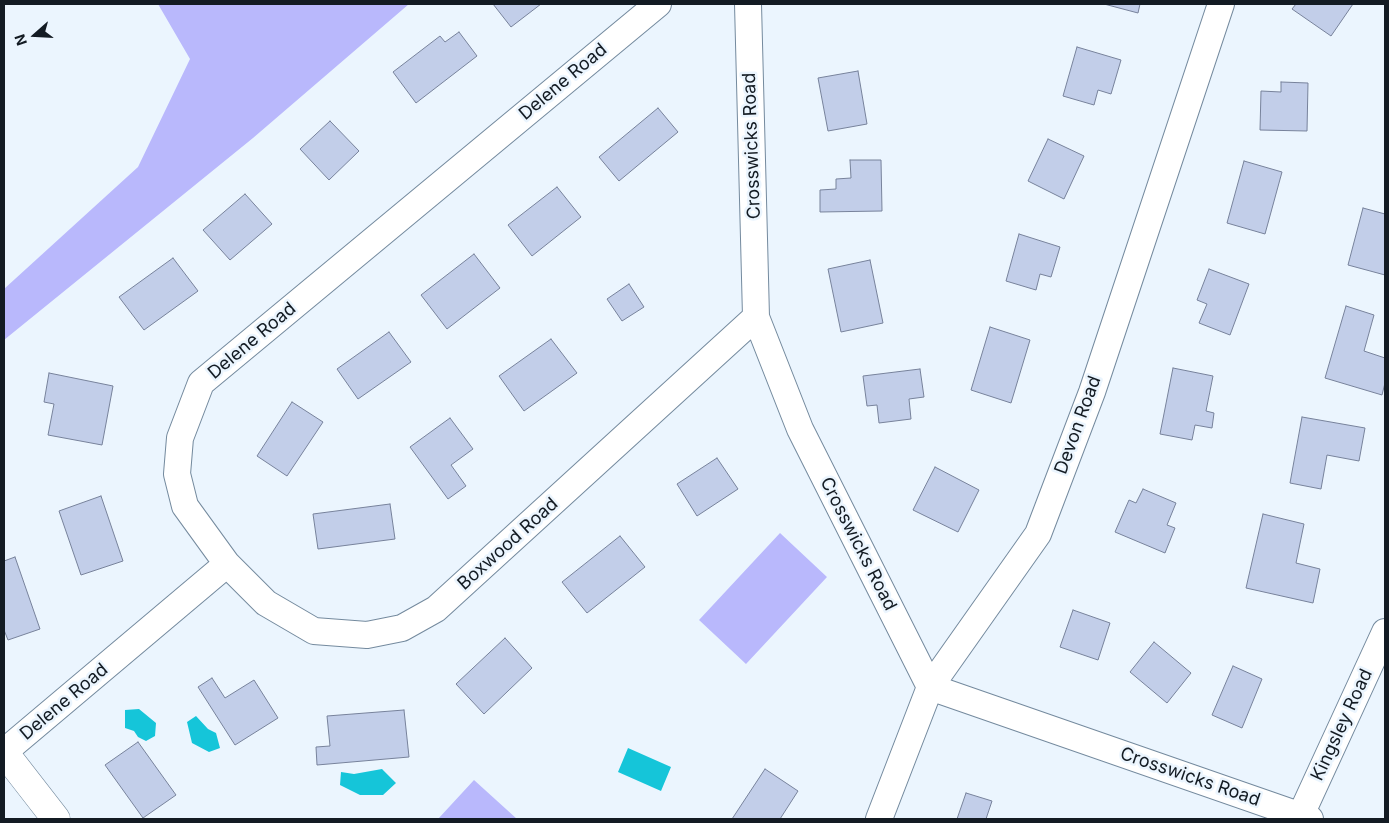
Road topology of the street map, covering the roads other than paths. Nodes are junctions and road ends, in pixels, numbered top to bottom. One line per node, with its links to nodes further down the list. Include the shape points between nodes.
1 (658, 4): 5 (street, Delene Road, via 201,383 180,438 177,474 185,506)
2 (748, 4): 4 (street, Crosswicks Road)
3 (1221, 4): 7 (street, Devon Road, via 1092,392 1038,534)
4 (756, 317): 5 (street, Boxwood Road, via 436,609 402,628 366,636 314,631 266,603); 7 (street, Crosswicks Road, via 800,429)
5 (227, 564): 8 (street, Delene Road)
6 (1385, 632): 9 (street, Kingsley Road)
7 (930, 687): 9 (street, Crosswicks Road); 11 (street, Devon Road)
8 (4, 752): 10 (street)
9 (1303, 818)
10 (56, 819)
11 (879, 819)

